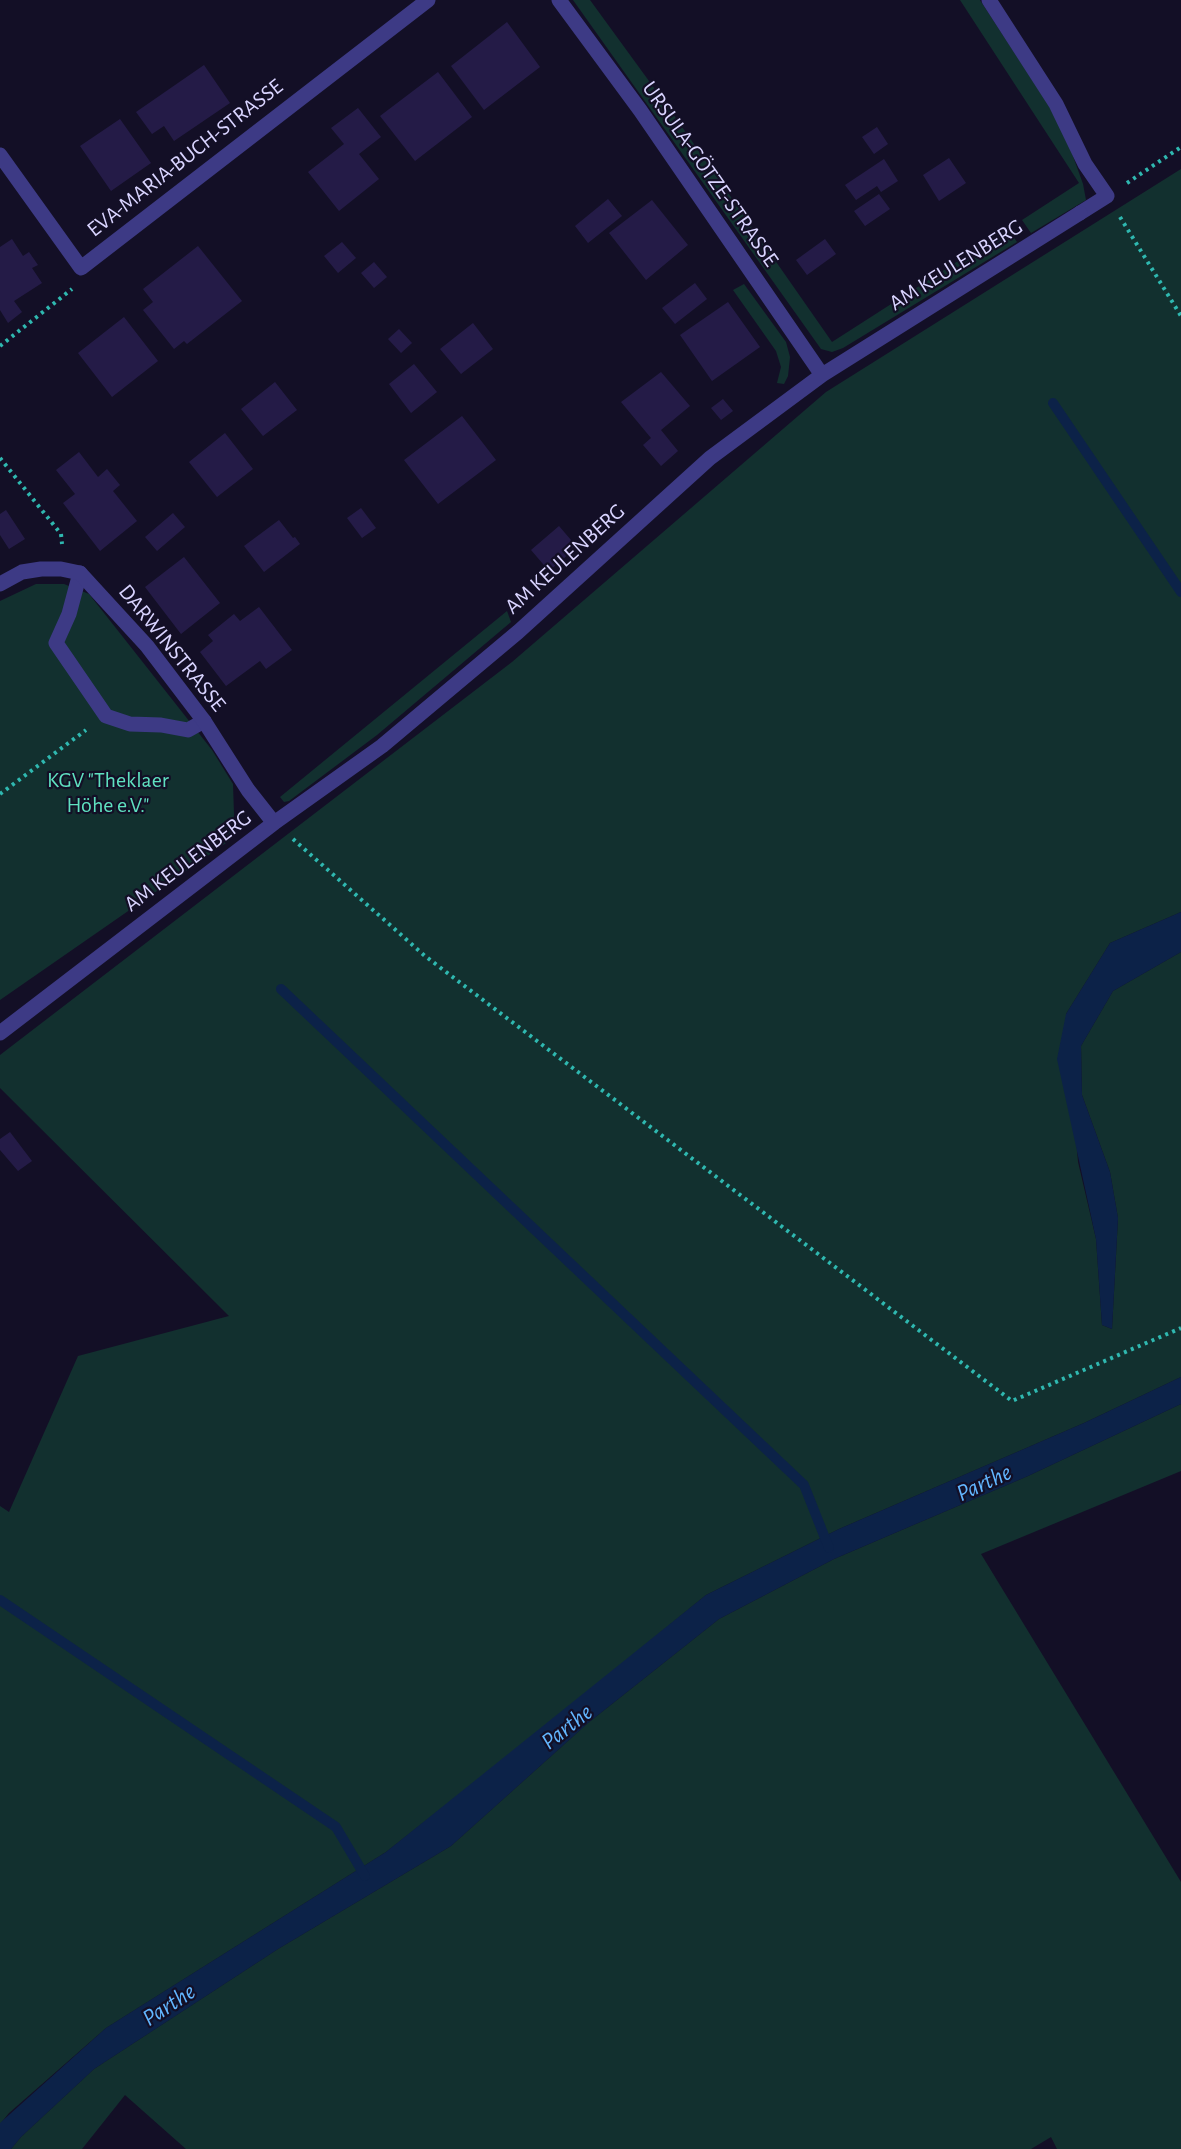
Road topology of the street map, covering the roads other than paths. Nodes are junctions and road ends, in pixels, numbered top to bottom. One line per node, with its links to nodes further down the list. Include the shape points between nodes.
1 (428, 0): 4 (street, EVA-MARIA-BUCH-STRASSE, via 81,268)
2 (559, 0): 5 (street, URSULA-GÖTZE-STRASSE, via 640,110)
3 (989, 0): 5 (street, AM KEULENBERG, via 1056,104 1085,164 1107,196)
4 (0, 155)
5 (822, 375): 9 (street, AM KEULENBERG, via 710,458 518,632 382,746)
6 (80, 573): 7 (street, via 61,568 41,569 22,572); 8 (street, DARWINSTRASSE, via 147,646); 8 (street, via 56,643 106,716 130,724 188,730)
7 (0, 584)
8 (204, 721): 9 (street, DARWINSTRASSE)
9 (274, 823): 10 (street, AM KEULENBERG)
10 (0, 1033)

